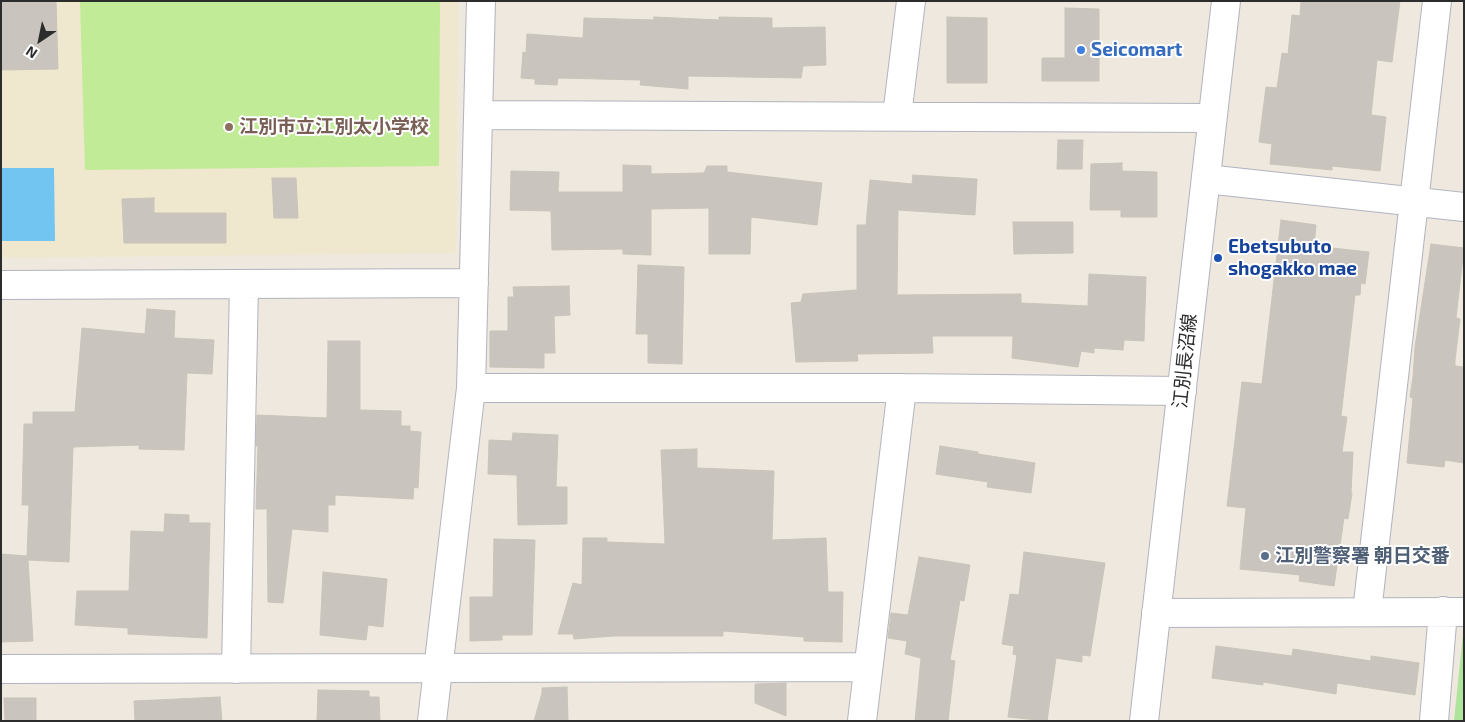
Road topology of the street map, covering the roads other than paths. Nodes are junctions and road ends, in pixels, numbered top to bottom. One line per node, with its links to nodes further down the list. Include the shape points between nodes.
1 (481, 1): 5 (street)
2 (911, 1): 6 (street)
3 (1226, 1): 7 (street, 江別長沼線)
4 (1437, 1): 9 (street)
5 (478, 115): 6 (street); 11 (street)
6 (897, 116): 7 (street)
7 (1212, 118): 8 (street, 江別長沼線)
8 (1206, 179): 9 (street); 16 (street, 江別長沼線)
9 (1414, 202): 10 (street); 17 (street)
10 (1464, 207)
11 (474, 283): 12 (street); 14 (street)
12 (244, 284): 13 (street); 23 (street)
13 (1, 286)
14 (471, 388): 15 (street); 21 (street)
15 (902, 388): 16 (street); 20 (street)
16 (1182, 391): 19 (street, 江別長沼線)
17 (1367, 612): 18 (street); 19 (street)
18 (1453, 612): 27 (street)
19 (1156, 613): 26 (street, 江別長沼線)
20 (868, 667): 21 (street); 25 (street)
21 (438, 668): 23 (street); 24 (street)
22 (1, 669): 23 (street)
23 (236, 669)
24 (432, 721)
25 (862, 721)
26 (1144, 721)
27 (1434, 721)

